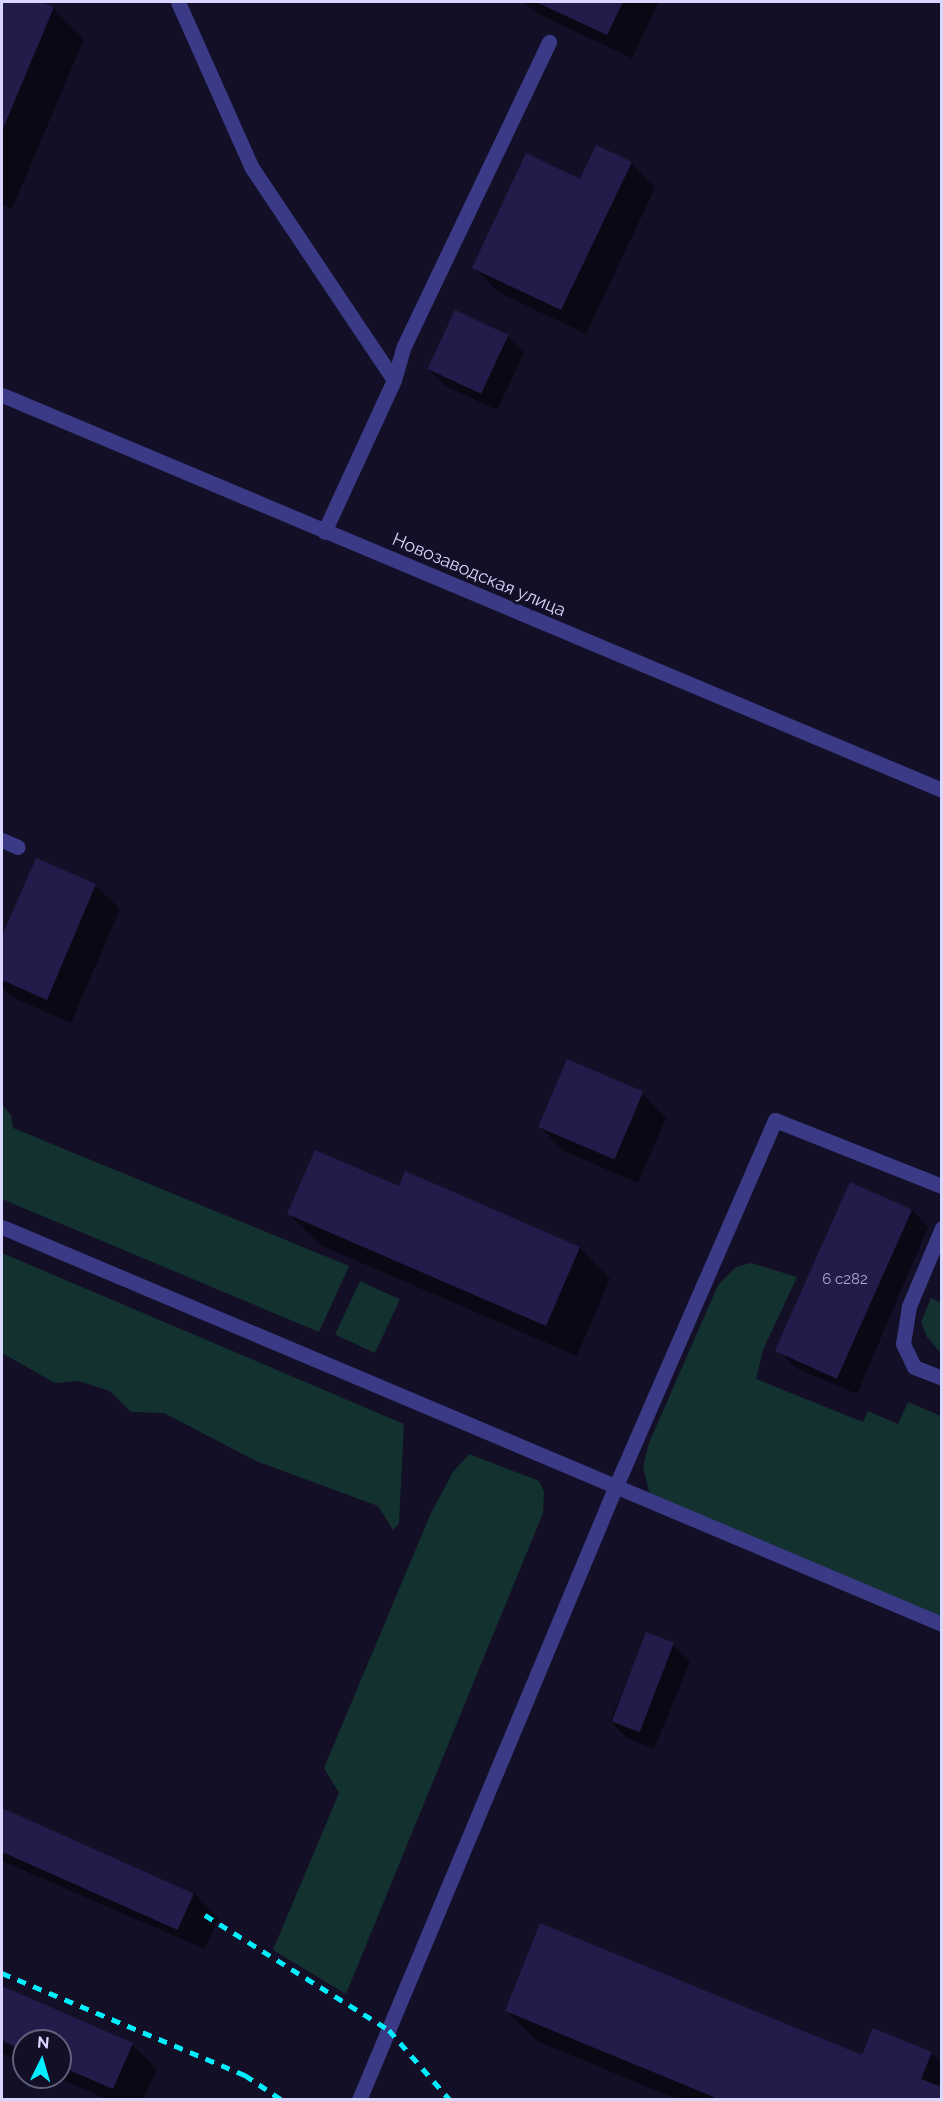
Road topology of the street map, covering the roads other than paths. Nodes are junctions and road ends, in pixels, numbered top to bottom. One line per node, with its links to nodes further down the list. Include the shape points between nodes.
1 (178, 2): 3 (street, via 252,168)
2 (549, 42): 3 (street, via 404,346)
3 (394, 380): 5 (street)
4 (2, 395): 5 (street, Новозаводская улица)
5 (324, 531): 6 (street, Новозаводская улица)
6 (942, 790)
7 (2, 840): 8 (street)
8 (18, 847)
9 (942, 1186): 13 (street, via 775,1120)
10 (2, 1227): 13 (street)
11 (942, 1228): 12 (street, via 909,1306 903,1344 914,1367)
12 (942, 1378)
13 (615, 1488): 14 (street); 15 (street)
14 (942, 1624)
15 (359, 2100)

